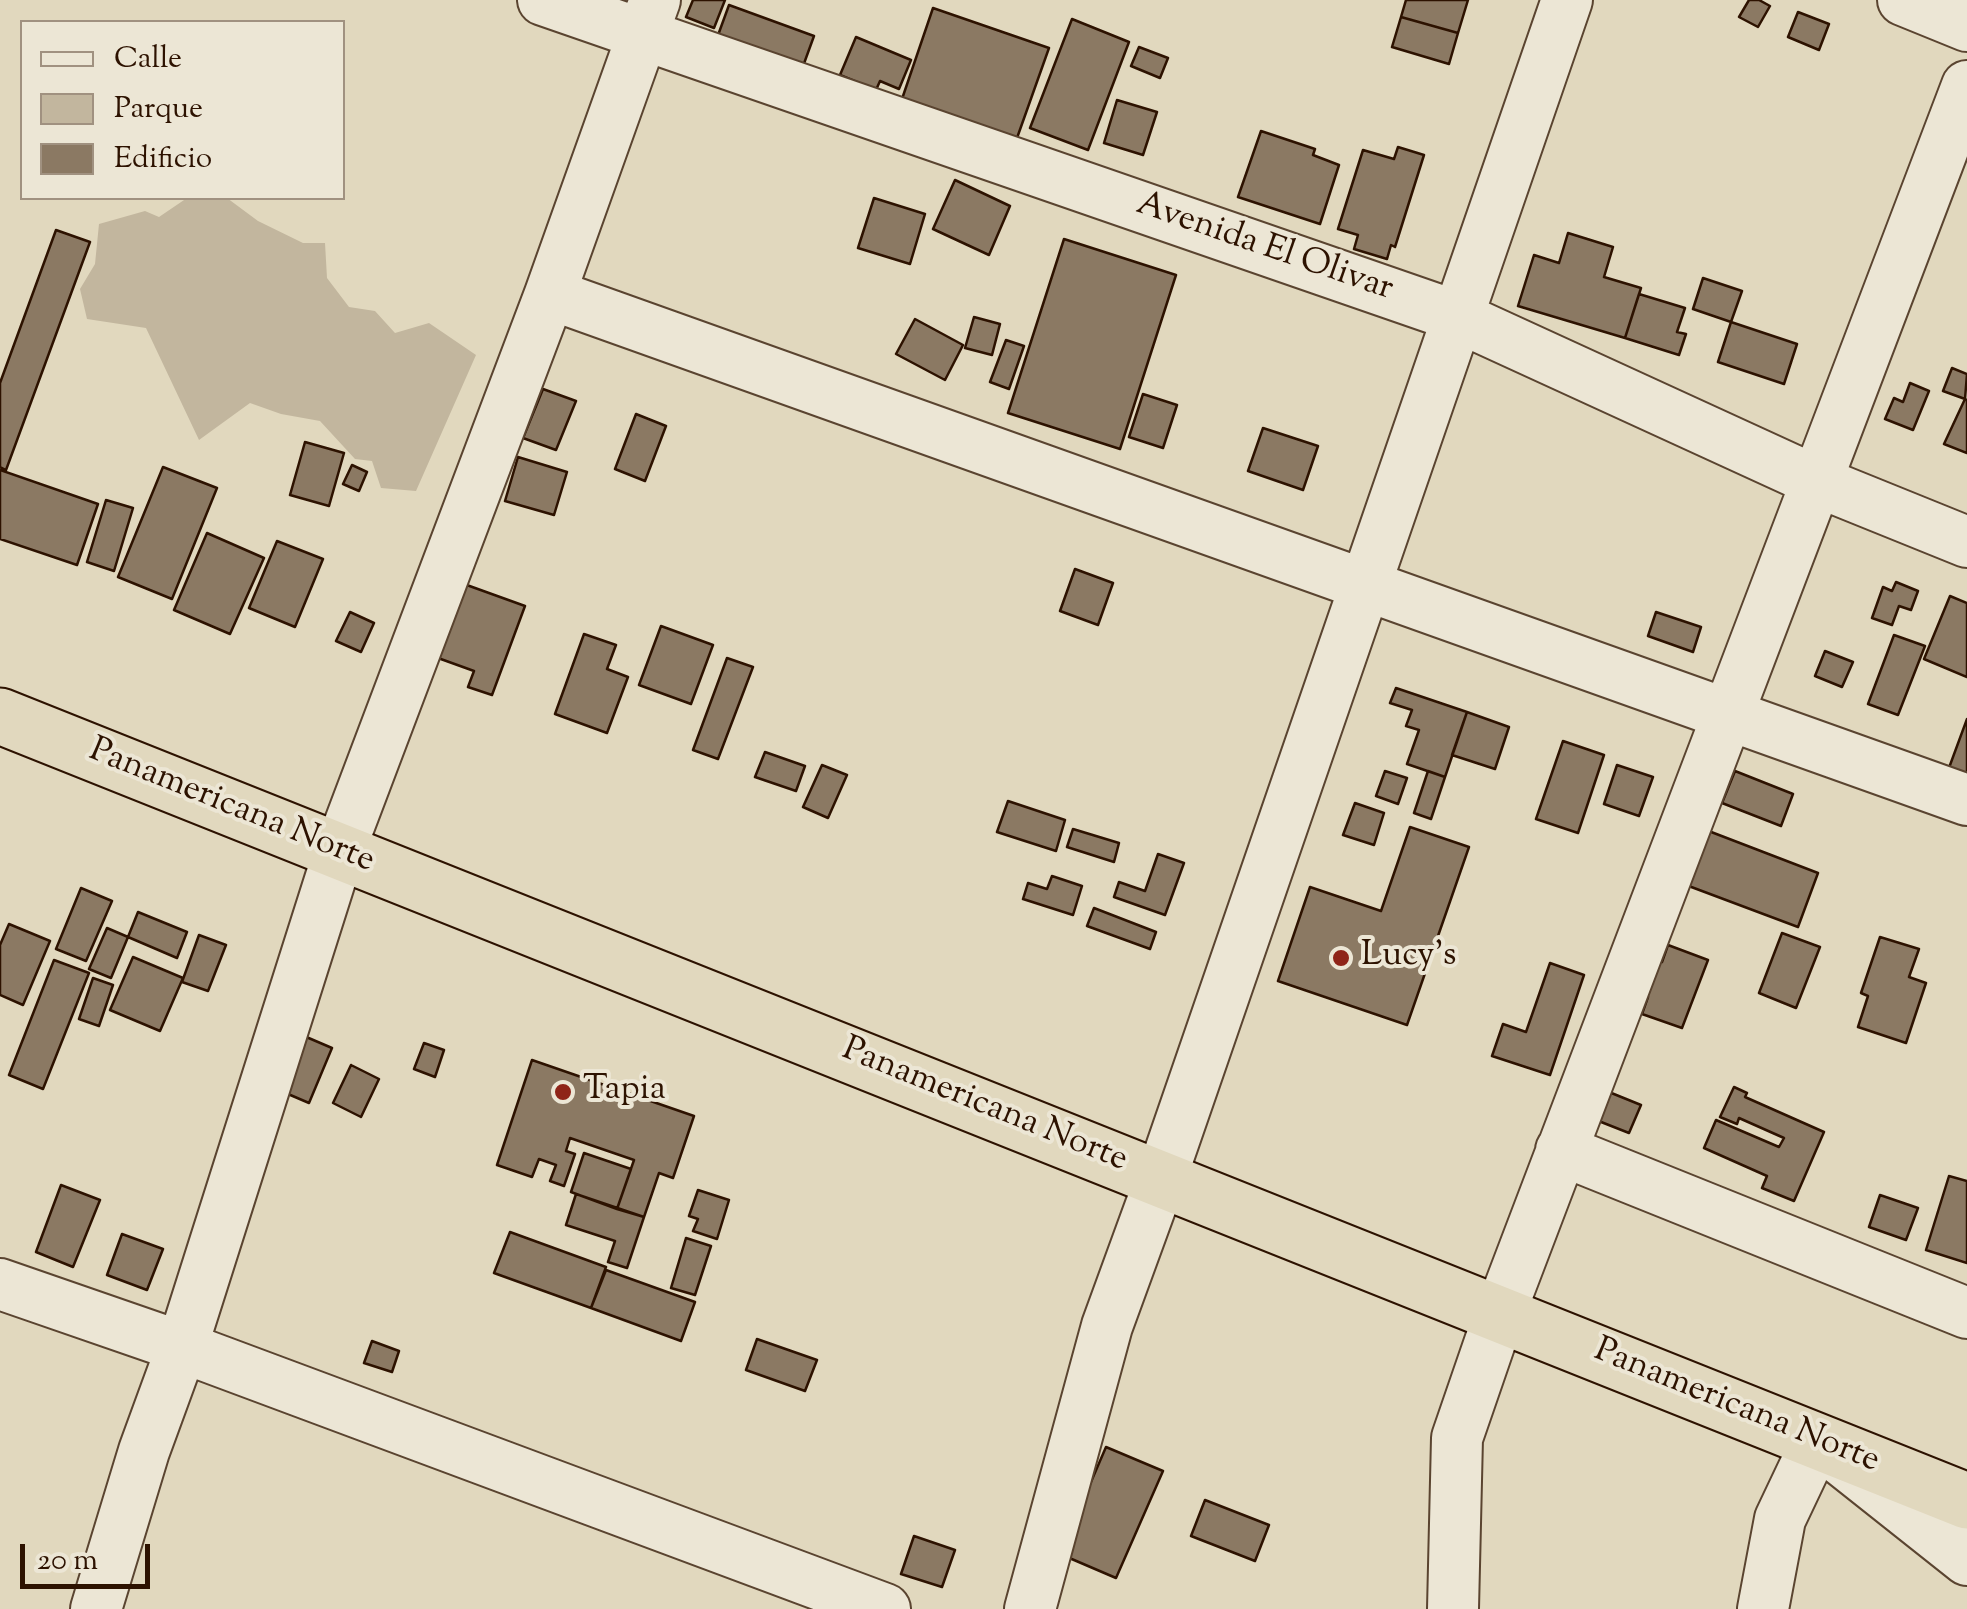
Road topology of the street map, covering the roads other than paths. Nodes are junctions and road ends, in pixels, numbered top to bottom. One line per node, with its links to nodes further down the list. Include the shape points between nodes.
1 (543, 0): 4 (street, Avenida El Olivar)
2 (1567, 0): 8 (street)
3 (1903, 0): 5 (street)
4 (648, 18): 7 (street); 8 (street, Avenida El Olivar)
5 (1967, 26)
6 (1967, 86): 9 (street)
7 (550, 294): 11 (street); 15 (street)
8 (1456, 316): 9 (street, Avenida El Olivar); 11 (street)
9 (1816, 482): 10 (street, Avenida El Olivar); 12 (street)
10 (1967, 542)
11 (1366, 584): 12 (street); 17 (street)
12 (1728, 713): 14 (street); 16 (street)
13 (0, 716): 15 (highway, Panamericana Norte)
14 (1967, 800)
15 (339, 852): 17 (highway, Panamericana Norte); 21 (street)
16 (1562, 1150): 19 (street); 20 (street)
17 (1161, 1178): 20 (highway, Panamericana Norte); 27 (street, via 1106,1326)
18 (0, 1284): 21 (street)
19 (1967, 1313)
20 (1500, 1314): 22 (highway, Panamericana Norte); 28 (street, via 1457,1438)
21 (182, 1347): 25 (street); 26 (street)
22 (1817, 1441): 23 (highway, Panamericana Norte); 24 (street); 29 (street, via 1780,1519)
23 (1967, 1501)
24 (1967, 1560)
25 (96, 1609)
26 (885, 1609)
27 (1030, 1609)
28 (1453, 1609)
29 (1763, 1609)

